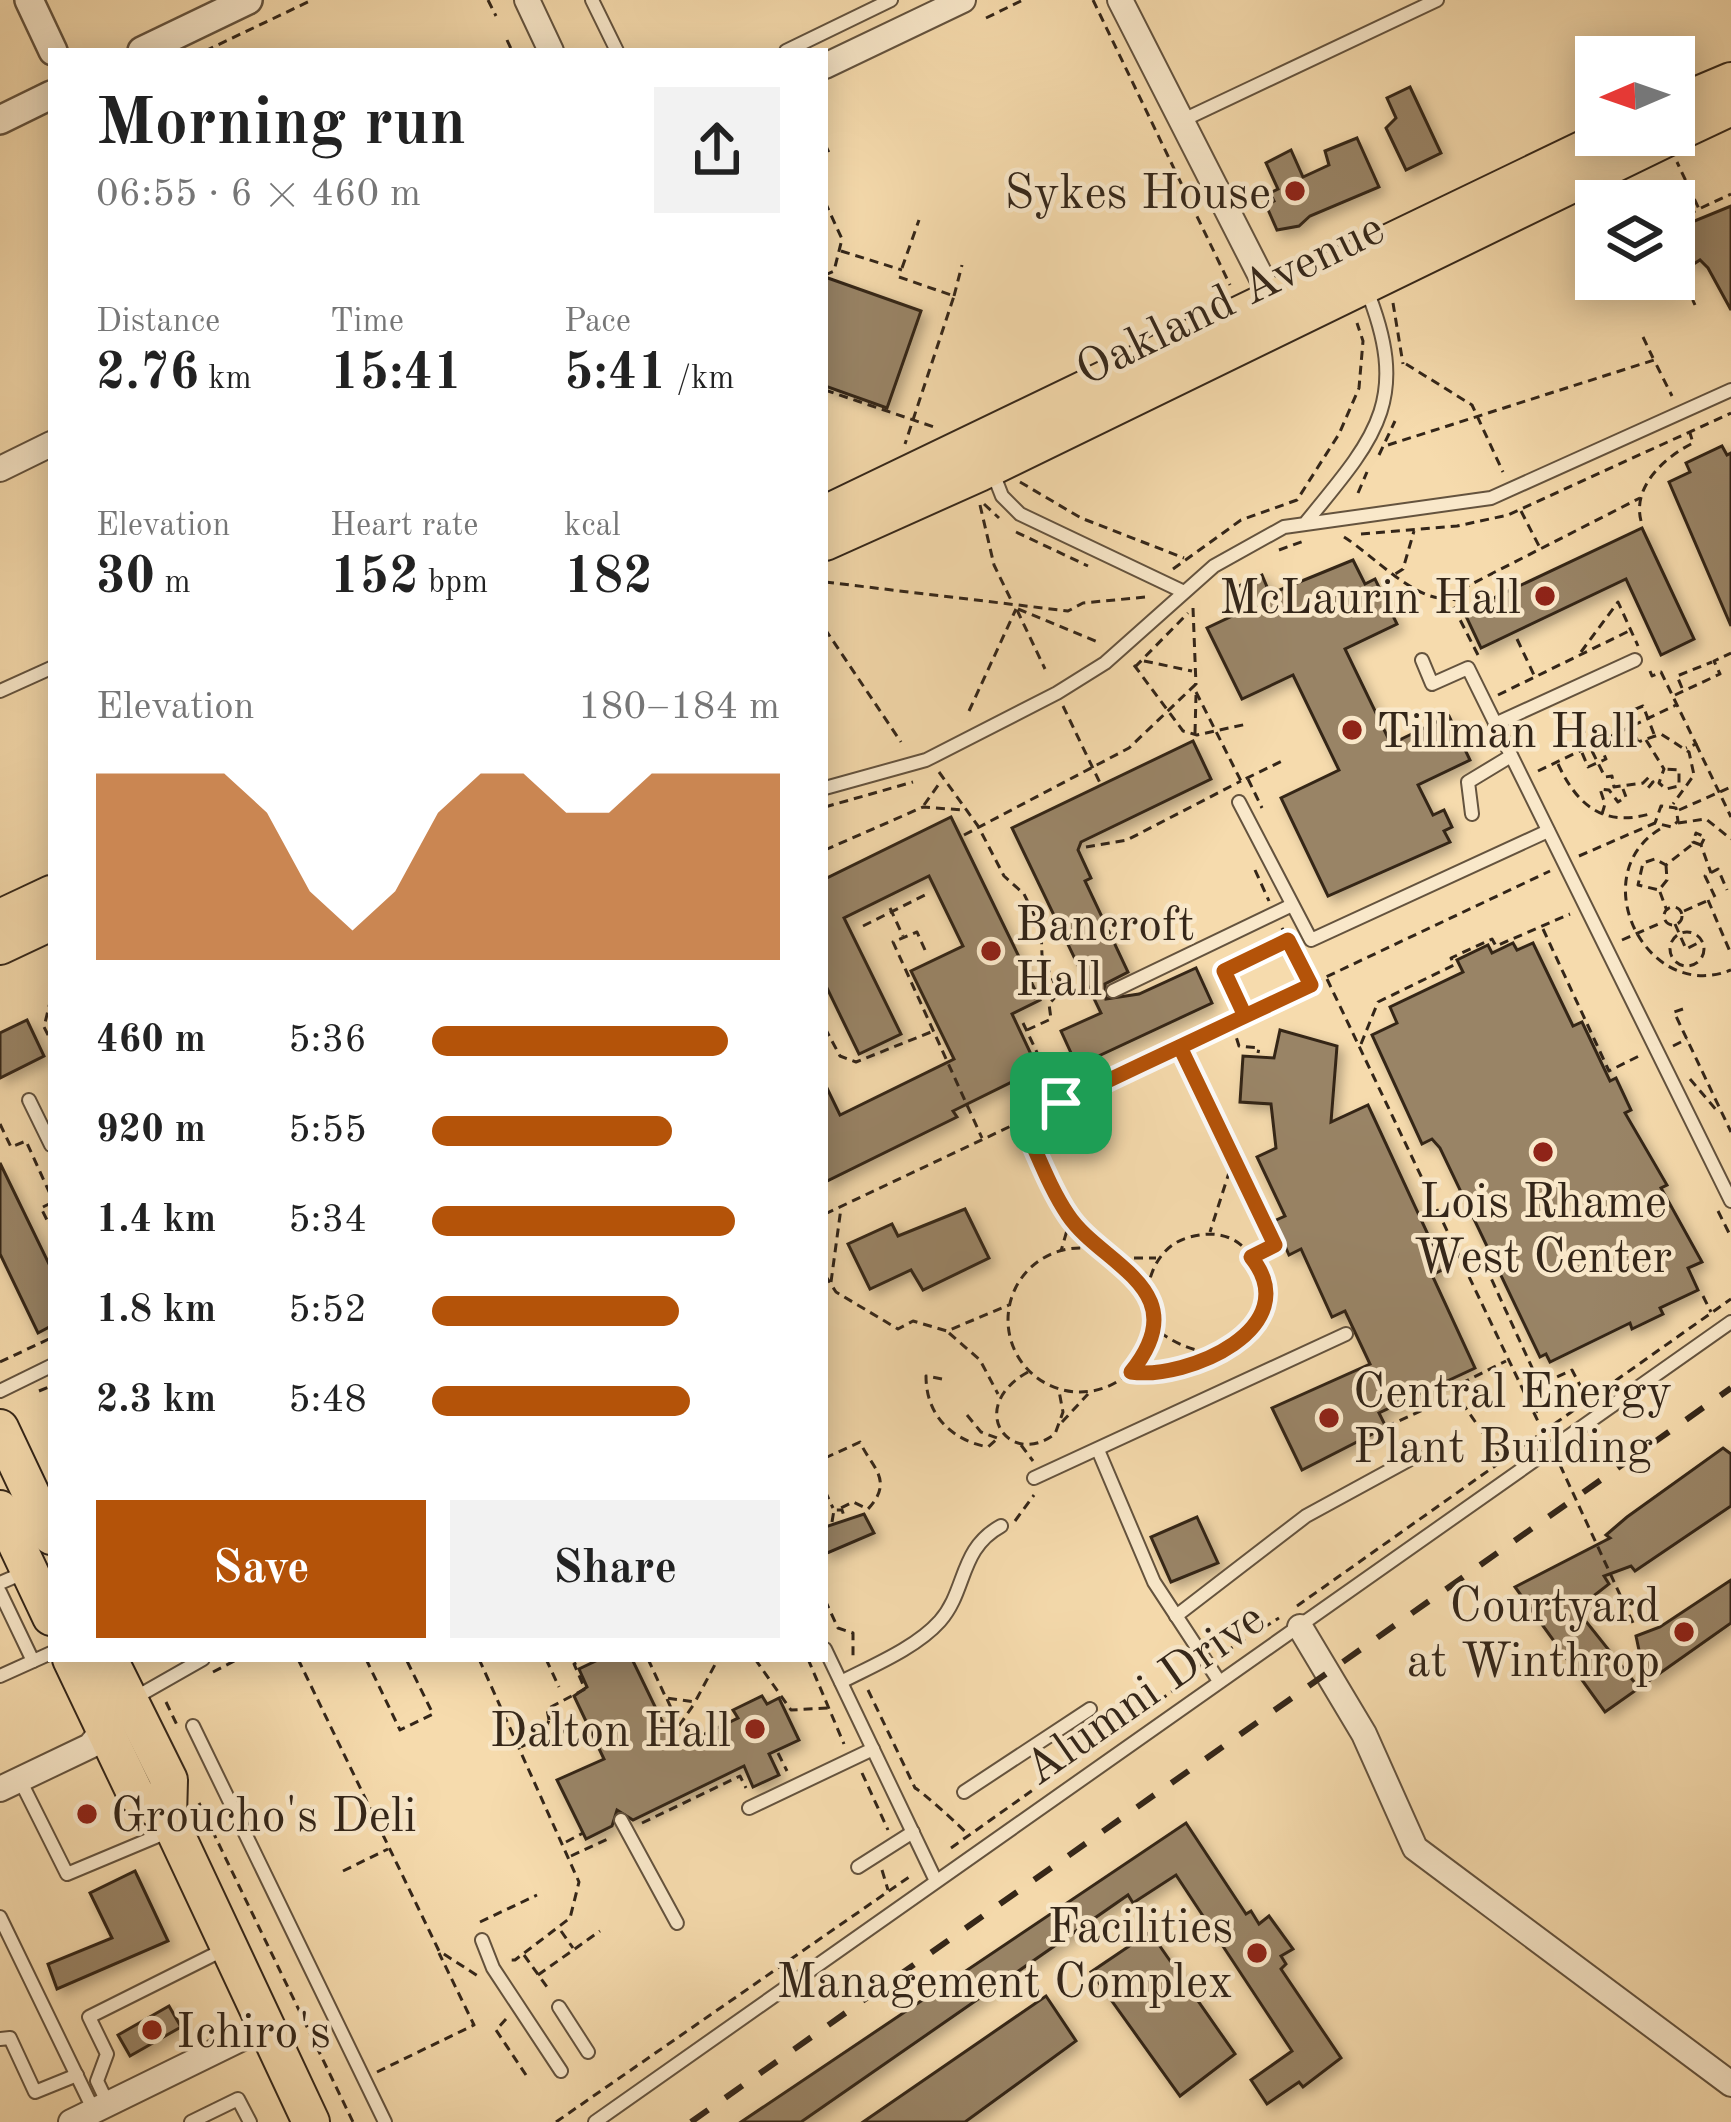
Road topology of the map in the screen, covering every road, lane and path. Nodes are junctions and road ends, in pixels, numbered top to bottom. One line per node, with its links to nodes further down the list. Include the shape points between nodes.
1 (29, 0): 16 (street)
2 (313, 0): 18 (path)
3 (488, 0): 13 (path)
4 (527, 0): 20 (street)
5 (592, 0): 21 (lane)
6 (891, 0): 22 (lane)
7 (963, 0): 23 (street)
8 (1023, 0): 14 (path)
9 (1093, 0): 47 (path)
10 (1120, 0): 30 (street)
11 (1437, 0): 30 (lane)
12 (231, 4): 17 (street)
13 (496, 16)
14 (986, 18)
15 (507, 40): 19 (path)
16 (52, 48)
17 (148, 48)
18 (211, 48)
19 (511, 48)
20 (550, 48)
21 (616, 48)
22 (792, 48)
23 (828, 65)
24 (1731, 81): 27 (main road, Oakland Avenue)
25 (48, 96): 28 (street)
26 (1731, 107): 29 (main road, Oakland Avenue)
27 (1695, 110)
28 (0, 120)
29 (1695, 120)
30 (1180, 122): 50 (street)
31 (828, 151): 32 (path)
32 (830, 155)
33 (1576, 156): 45 (main road, Oakland Avenue)
34 (1615, 156): 45 (main road, Oakland Avenue)
35 (1681, 156): 38 (path)
36 (1731, 194): 38 (path)
37 (828, 209): 41 (path)
38 (1699, 209): 39 (path)
39 (1695, 211)
40 (919, 220): 43 (path)
41 (839, 250): 43 (path); 44 (path)
42 (962, 265): 46 (path)
43 (902, 270): 46 (path, via 898,279)
44 (828, 274)
45 (1355, 285): 50 (main road, Oakland Avenue); 74 (lane, via 1383,328 1387,400 1364,452); 80 (path, via 1359,388 1340,434 1297,500 1241,520)
46 (954, 296): 59 (path)
47 (1235, 297)
48 (1693, 300): 49 (path)
49 (1695, 305)
50 (1278, 311): 67 (main road, Oakland Avenue); 72 (main road, Oakland Avenue)
51 (1643, 338): 53 (path)
52 (1403, 358): 58 (path, via 1413,372 1461,396)
53 (1654, 360): 56 (path); 58 (path)
54 (1731, 390): 56 (lane)
55 (828, 391): 59 (path)
56 (1679, 413): 74 (lane, via 1491,498)
57 (1731, 413): 60 (path)
58 (1476, 416): 63 (path); 66 (path)
59 (913, 420): 61 (path); 64 (path)
60 (1689, 431): 68 (path, via 1693,443 1671,455); 70 (path)
61 (952, 433)
62 (48, 445): 65 (street)
63 (1387, 446)
64 (901, 458)
65 (0, 469)
66 (1503, 474)
67 (995, 480): 77 (main road, Oakland Avenue); 80 (path); 85 (lane, via 1020,514); 89 (path, via 994,565)
68 (1640, 499): 69 (path); 71 (path)
69 (1623, 507): 71 (path); 78 (path)
70 (1521, 510): 75 (path); 78 (path)
71 (1639, 512): 73 (path)
72 (828, 513)
73 (1641, 520)
74 (1307, 521): 85 (lane, via 1242,546)
75 (1414, 531): 82 (path); 82 (path, via 1342,535)
76 (1309, 540): 79 (path)
77 (828, 541)
78 (1540, 549): 87 (path)
79 (1265, 556)
80 (1186, 558): 81 (path)
81 (1172, 570)
82 (1394, 578): 84 (path); 87 (path, via 1439,600)
83 (828, 582): 89 (path)
84 (1383, 582)
85 (1184, 592): 142 (lane, via 1105,663 1060,691 926,760)
86 (1146, 597): 89 (path, via 1068,611)
87 (1453, 598): 98 (path)
88 (1618, 602): 95 (path)
89 (1015, 608): 93 (path); 102 (path); 114 (path)
90 (1631, 630): 95 (path)
91 (828, 632): 124 (path)
92 (1517, 639): 105 (path)
93 (1098, 642)
94 (1731, 653): 100 (path)
95 (1580, 655): 105 (path)
96 (1142, 660): 103 (path); 103 (path, via 1194,606); 115 (path, via 1134,666)
97 (1422, 660): 118 (lane, via 1432,684 1468,668)
98 (1480, 660)
99 (1635, 661): 118 (lane)
100 (1714, 661): 108 (path, via 1678,676); 108 (path, via 1720,674)
101 (48, 669): 107 (lane)
102 (1045, 669)
103 (1195, 671): 106 (path)
104 (1661, 672): 111 (path)
105 (1534, 677): 110 (path)
106 (1196, 685): 109 (path); 115 (path)
107 (0, 691)
108 (1683, 691): 111 (path)
109 (1196, 692): 120 (path); 122 (path)
110 (1497, 696)
111 (1673, 696): 113 (path)
112 (1063, 705): 135 (path)
113 (1678, 705): 116 (path); 126 (path)
114 (969, 711)
115 (1166, 712): 122 (path); 135 (path)
116 (1648, 719): 119 (path); 119 (path, via 1643,706 1626,713); 121 (path)
117 (1246, 724): 120 (path)
118 (1495, 724): 130 (lane)
119 (1631, 727): 123 (path, via 1638,742); 125 (path)
120 (1217, 730): 122 (path); 138 (path)
121 (1654, 734): 123 (path); 128 (path)
122 (1196, 735)
123 (1646, 738): 136 (path)
124 (901, 742)
125 (1599, 743): 127 (path); 129 (path, via 1592,728 1575,736); 134 (path, via 1606,759)
126 (1696, 744): 128 (path); 146 (path)
127 (1590, 747): 129 (path); 134 (path)
128 (1686, 748): 145 (path, via 1693,762)
129 (1581, 751): 133 (path); 134 (path, via 1588,767)
130 (1511, 756): 154 (lane, via 1468,782); 162 (lane)
131 (1527, 757): 133 (path, via 1535,773)
132 (1282, 761): 138 (path)
133 (1557, 763): 155 (path, via 1573,793)
134 (1597, 763): 144 (path, via 1612,776 1611,786)
135 (1093, 769): 141 (path); 160 (path)
136 (1664, 769): 139 (path); 140 (path, via 1679,770)
137 (940, 780): 148 (path, via 941,771); 149 (path); 151 (path)
138 (1240, 781): 168 (path, via 1127,840)
139 (1656, 781): 140 (path, via 1671,790); 144 (path)
140 (1681, 783): 145 (path)
141 (1101, 785)
142 (828, 787)
143 (1731, 787): 146 (path)
144 (1622, 788): 155 (path, via 1621,802 1600,789)
145 (1688, 788): 150 (path)
146 (1719, 792): 152 (path); 156 (path)
147 (1239, 802): 186 (lane)
148 (828, 806)
149 (923, 806): 151 (path); 169 (path)
150 (1671, 806): 152 (path); 153 (path)
151 (967, 811): 160 (path)
152 (1677, 811): 159 (path)
153 (1654, 813): 155 (path); 158 (path)
154 (1472, 814)
155 (1601, 815)
156 (1731, 817)
157 (1707, 819): 159 (path); 163 (path); 165 (path)
158 (1655, 823): 161 (path); 170 (path)
159 (1676, 824): 161 (path)
160 (978, 826): 164 (path); 212 (path, via 1004,876 1024,894)
161 (1662, 828): 171 (path)
162 (1548, 831): 186 (lane, via 1318,941 1306,937); 238 (lane)
163 (1701, 834): 166 (path); 167 (path)
164 (964, 836)
165 (1731, 839)
166 (1694, 843): 167 (path); 172 (path)
167 (1701, 845): 177 (path)
168 (1086, 848)
169 (828, 849)
170 (1576, 857)
171 (1628, 865): 174 (path); 198 (path, via 1624,900)
172 (1666, 866): 174 (path, via 1648,860); 181 (path)
173 (1255, 870): 185 (path)
174 (1638, 870): 181 (path, via 1638,885)
175 (1550, 871): 209 (path)
176 (1730, 871): 178 (path)
177 (1711, 873): 178 (path, via 1718,869); 179 (path)
178 (1723, 879): 179 (path); 180 (path)
179 (1709, 885): 184 (path)
180 (1729, 889): 184 (path)
181 (1659, 890): 189 (path)
182 (926, 895): 187 (path)
183 (48, 896): 194 (main road)
184 (1711, 898): 188 (path); 205 (path)
185 (1269, 901)
186 (1290, 906): 211 (lane)
187 (891, 910): 195 (path); 200 (path)
188 (1683, 911): 189 (path); 193 (path)
189 (1668, 912): 191 (path)
190 (1571, 913): 197 (path)
191 (1665, 921): 193 (path); 198 (path)
192 (48, 922): 194 (main road)
193 (1675, 922): 199 (path)
194 (1, 923)
195 (862, 926)
196 (1281, 926): 201 (path)
197 (1542, 926): 223 (path, via 1451,958 1454,965 1378,1003); 225 (path, via 1609,1071)
198 (1637, 933): 203 (path); 208 (path, via 1657,961)
199 (1679, 934): 202 (path); 202 (path, via 1686,949); 206 (path, via 1670,951)
200 (903, 938): 204 (path, via 917,932); 219 (path, via 893,942)
201 (1288, 940): 210 (path); 215 (path, via 1224,971)
202 (1702, 941): 206 (path, via 1701,959)
203 (1616, 943)
204 (925, 950)
205 (1731, 954)
206 (1679, 963): 208 (path)
207 (1731, 970): 208 (path)
208 (1678, 973)
209 (1326, 978): 210 (path); 223 (path)
210 (1311, 985): 215 (path)
211 (1114, 991)
212 (1060, 994): 213 (path); 218 (path, via 1049,1004 1052,1018)
213 (1076, 994)
214 (1683, 1009): 230 (path, via 1674,1012)
215 (1245, 1016): 217 (path)
216 (1023, 1023): 218 (path)
217 (1232, 1023): 221 (path); 224 (path, via 1239,1046)
218 (1027, 1030): 229 (path)
219 (933, 1031): 220 (path, via 856,1062 840,1056); 235 (path)
220 (828, 1034)
221 (1180, 1047): 229 (path); 236 (path)
222 (1669, 1047): 226 (path)
223 (1361, 1050): 248 (path)
224 (1258, 1053)
225 (1641, 1055)
226 (1676, 1060)
227 (1689, 1078): 230 (path)
228 (29, 1100): 234 (lane)
229 (1061, 1103): 231 (path)
230 (1720, 1110): 233 (path)
231 (1022, 1121): 235 (path); 241 (path)
232 (0, 1124): 237 (path, via 11,1148 26,1141)
233 (1731, 1132)
234 (48, 1139)
235 (982, 1140): 239 (path)
236 (1234, 1157): 242 (path); 245 (path, via 1275,1245)
237 (48, 1192)
238 (1731, 1201)
239 (841, 1207): 240 (path); 249 (path)
240 (828, 1213)
241 (1070, 1220): 243 (path); 244 (path)
242 (1209, 1235): 245 (path); 247 (path, via 1172,1245)
243 (1096, 1250): 244 (path); 246 (path)
244 (1061, 1251): 253 (path, via 1034,1266)
245 (1251, 1257): 260 (path, via 1263,1281 1259,1318 1249,1334)
246 (1117, 1259): 247 (path); 250 (path)
247 (1158, 1259): 250 (path)
248 (1464, 1260): 261 (path); 272 (path, via 1479,1252 1540,1385 1572,1370 1583,1391)
249 (828, 1284): 257 (path, via 898,1329 914,1322)
250 (1147, 1294): 256 (path)
251 (1703, 1296): 254 (path)
252 (1731, 1300): 254 (path)
253 (1010, 1304): 257 (path); 264 (path, via 1010,1334)
254 (1711, 1313): 277 (path)
255 (1731, 1322): 297 (lane, Alumni Drive)
256 (1151, 1326): 260 (path, via 1189,1351); 265 (path)
257 (947, 1331): 271 (path, via 980,1360)
258 (1346, 1334): 280 (lane)
259 (48, 1339): 262 (path)
260 (1216, 1352): 265 (path, via 1178,1370)
261 (1510, 1360): 270 (path); 272 (path)
262 (0, 1362)
263 (48, 1367): 268 (lane)
264 (1030, 1371): 267 (path); 271 (path)
265 (1131, 1372): 269 (path)
266 (942, 1379): 279 (path, via 926,1376 926,1388 945,1427 988,1448)
267 (1059, 1389): 269 (path); 274 (path)
268 (0, 1391)
269 (1089, 1392): 274 (path)
270 (1456, 1394): 276 (path); 284 (path)
271 (998, 1396): 278 (path)
272 (1534, 1413): 277 (path)
273 (967, 1415): 279 (path)
274 (1061, 1423): 278 (path, via 1033,1445)
275 (0, 1427): 292 (main road)
276 (1386, 1427)
277 (1542, 1429): 284 (path)
278 (1003, 1433): 279 (path)
279 (998, 1438)
280 (1098, 1450): 285 (lane); 296 (lane)
281 (1416, 1456): 296 (lane, via 1306,1516)
282 (828, 1457): 288 (path, via 860,1442 882,1473 868,1509 853,1502)
283 (1556, 1458): 298 (path)
284 (1502, 1461): 297 (path)
285 (1034, 1478)
286 (828, 1496): 288 (path)
287 (0, 1509): 293 (main road)
288 (837, 1509): 289 (path); 290 (path)
289 (844, 1516)
290 (832, 1522)
291 (1000, 1526): 317 (lane, via 972,1549 943,1618)
292 (48, 1530)
293 (10, 1582): 295 (main road); 302 (lane)
294 (828, 1606): 317 (path, via 838,1628 853,1633 850,1653)
295 (48, 1614)
296 (1176, 1616): 321 (lane)
297 (1292, 1617): 299 (path); 321 (lane, Alumni Drive); 382 (street, via 1364,1734 1415,1848)
298 (1634, 1625)
299 (1225, 1652)
300 (48, 1654): 302 (lane)
301 (828, 1655): 322 (lane)
302 (33, 1661): 318 (lane)
303 (75, 1662): 326 (main road)
304 (111, 1662): 326 (main road)
305 (199, 1662): 326 (lane)
306 (232, 1662): 319 (path)
307 (299, 1662): 351 (path)
308 (367, 1662): 309 (path, via 400,1730 433,1714)
309 (407, 1662)
310 (480, 1662): 333 (path)
311 (547, 1662): 323 (path)
312 (578, 1662): 329 (path, via 585,1689 547,1709)
313 (649, 1662): 324 (path)
314 (716, 1662): 325 (path)
315 (757, 1662): 327 (path, via 791,1710)
316 (809, 1662): 327 (path)
317 (859, 1672): 322 (lane); 347 (path, via 915,1788)
318 (0, 1676)
319 (201, 1678)
320 (1191, 1678): 347 (path)
321 (1219, 1681): 357 (lane, Alumni Drive)
322 (841, 1682): 334 (lane)
323 (559, 1687)
324 (666, 1698): 325 (path); 325 (path, via 679,1726)
325 (695, 1702)
326 (138, 1707): 338 (street, via 90,1746); 342 (main road, via 136,1795)
327 (831, 1707): 332 (path)
328 (1090, 1709): 340 (lane)
329 (549, 1720): 331 (path); 331 (path, via 562,1721 566,1734 557,1742)
330 (193, 1726): 381 (lane)
331 (543, 1736): 333 (path)
332 (846, 1741)
333 (519, 1748): 349 (path)
334 (873, 1749): 341 (lane); 345 (lane)
335 (778, 1753): 337 (path, via 788,1773)
336 (861, 1770): 350 (path)
337 (778, 1778)
338 (10, 1785): 342 (lane, via 67,1874)
339 (763, 1785): 344 (path, via 748,1792 740,1776)
340 (964, 1792)
341 (749, 1808)
342 (180, 1816): 365 (main road); 388 (path)
343 (621, 1820): 361 (lane)
344 (639, 1824)
345 (913, 1832): 350 (lane); 357 (lane)
346 (583, 1833): 349 (path)
347 (968, 1835): 352 (path)
348 (612, 1837): 353 (path)
349 (564, 1843): 353 (path)
350 (894, 1843): 354 (lane)
351 (389, 1848): 355 (path); 367 (path)
352 (951, 1848)
353 (571, 1856): 362 (path, via 580,1894)
354 (858, 1867)
355 (343, 1871)
356 (912, 1875): 390 (path)
357 (936, 1881): 391 (lane, Alumni Drive)
358 (537, 1895): 360 (path)
359 (0, 1917): 379 (lane)
360 (478, 1923)
361 (676, 1923)
362 (560, 1930): 366 (path); 368 (path)
363 (600, 1931): 366 (path)
364 (482, 1940): 378 (lane)
365 (227, 1948): 375 (main road); 383 (lane, via 89,2017 107,2054 97,2081)
366 (574, 1949): 370 (path)
367 (439, 1951): 371 (path, via 468,1964); 381 (path, via 474,2025)
368 (524, 1954): 369 (path); 370 (path)
369 (508, 1960)
370 (538, 1975): 372 (path)
371 (484, 1985)
372 (547, 1987)
373 (559, 2007): 377 (lane)
374 (505, 2015): 380 (path, via 496,2030)
375 (265, 2027): 383 (street); 387 (main road)
376 (0, 2039): 379 (lane, via 10,2038 35,2092)
377 (588, 2052)
378 (561, 2071)
379 (77, 2075): 383 (lane)
380 (526, 2075)
381 (363, 2078): 389 (lane)
382 (1731, 2084)
383 (101, 2107): 384 (street)
384 (71, 2122)
385 (191, 2122): 386 (lane, via 238,2099)
386 (250, 2122)
387 (310, 2122)
388 (352, 2122)
389 (385, 2122)
390 (556, 2122)
391 (596, 2122)

